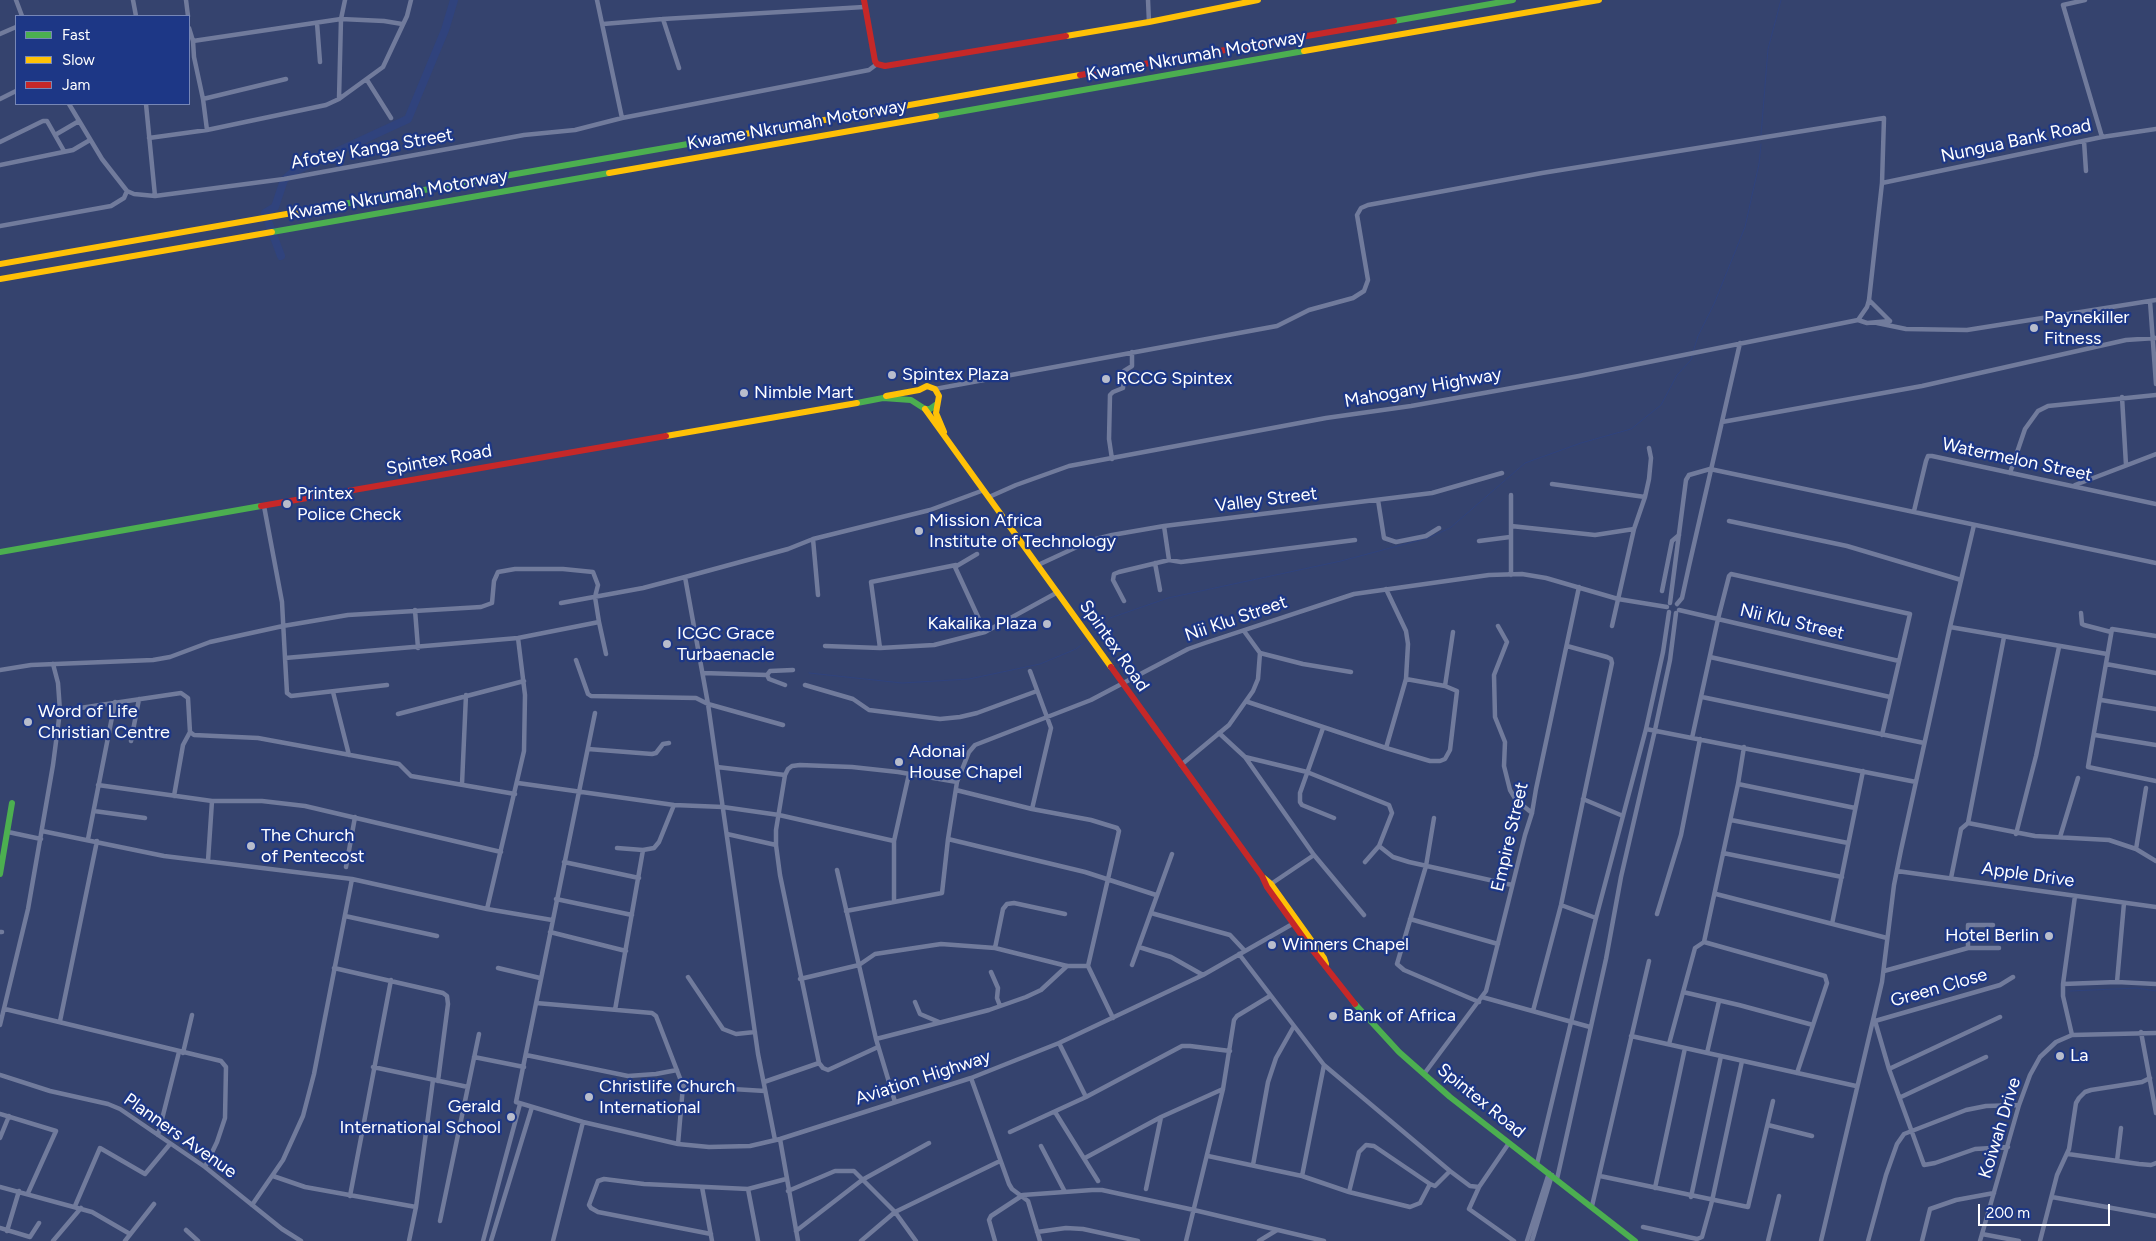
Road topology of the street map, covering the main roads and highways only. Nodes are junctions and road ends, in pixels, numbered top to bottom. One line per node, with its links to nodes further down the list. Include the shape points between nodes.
1 (1258, 0): 5 (main road, via 1149,22 885,66 877,64 873,54)
2 (1513, 0): 4 (main road, Kwame Nkrumah Motorway)
3 (1599, 0): 7 (main road, Kwame Nkrumah Motorway)
4 (1500, 1): 6 (main road, Kwame Nkrumah Motorway)
5 (864, 4)
6 (0, 264)
7 (0, 279)
8 (919, 390): 9 (main road, Spintex Road); 10 (main road); 11 (main road, via 927,386 935,389 939,396)
9 (883, 398): 10 (main road, Spintex Road); 14 (main road, Spintex Road)
10 (918, 403): 12 (main road)
11 (937, 404): 12 (main road); 13 (main road, Spintex Road, via 936,413)
12 (925, 409): 13 (main road, Spintex Road)
13 (944, 432): 17 (main road, Spintex Road)
14 (0, 552)
15 (12, 803): 16 (main road)
16 (0, 874)
17 (1262, 876): 18 (main road, Spintex Road); 18 (main road, Spintex Road, via 1267,887)
18 (1296, 922): 19 (main road, Spintex Road, via 1362,1013 1399,1052)
19 (1635, 1241)

